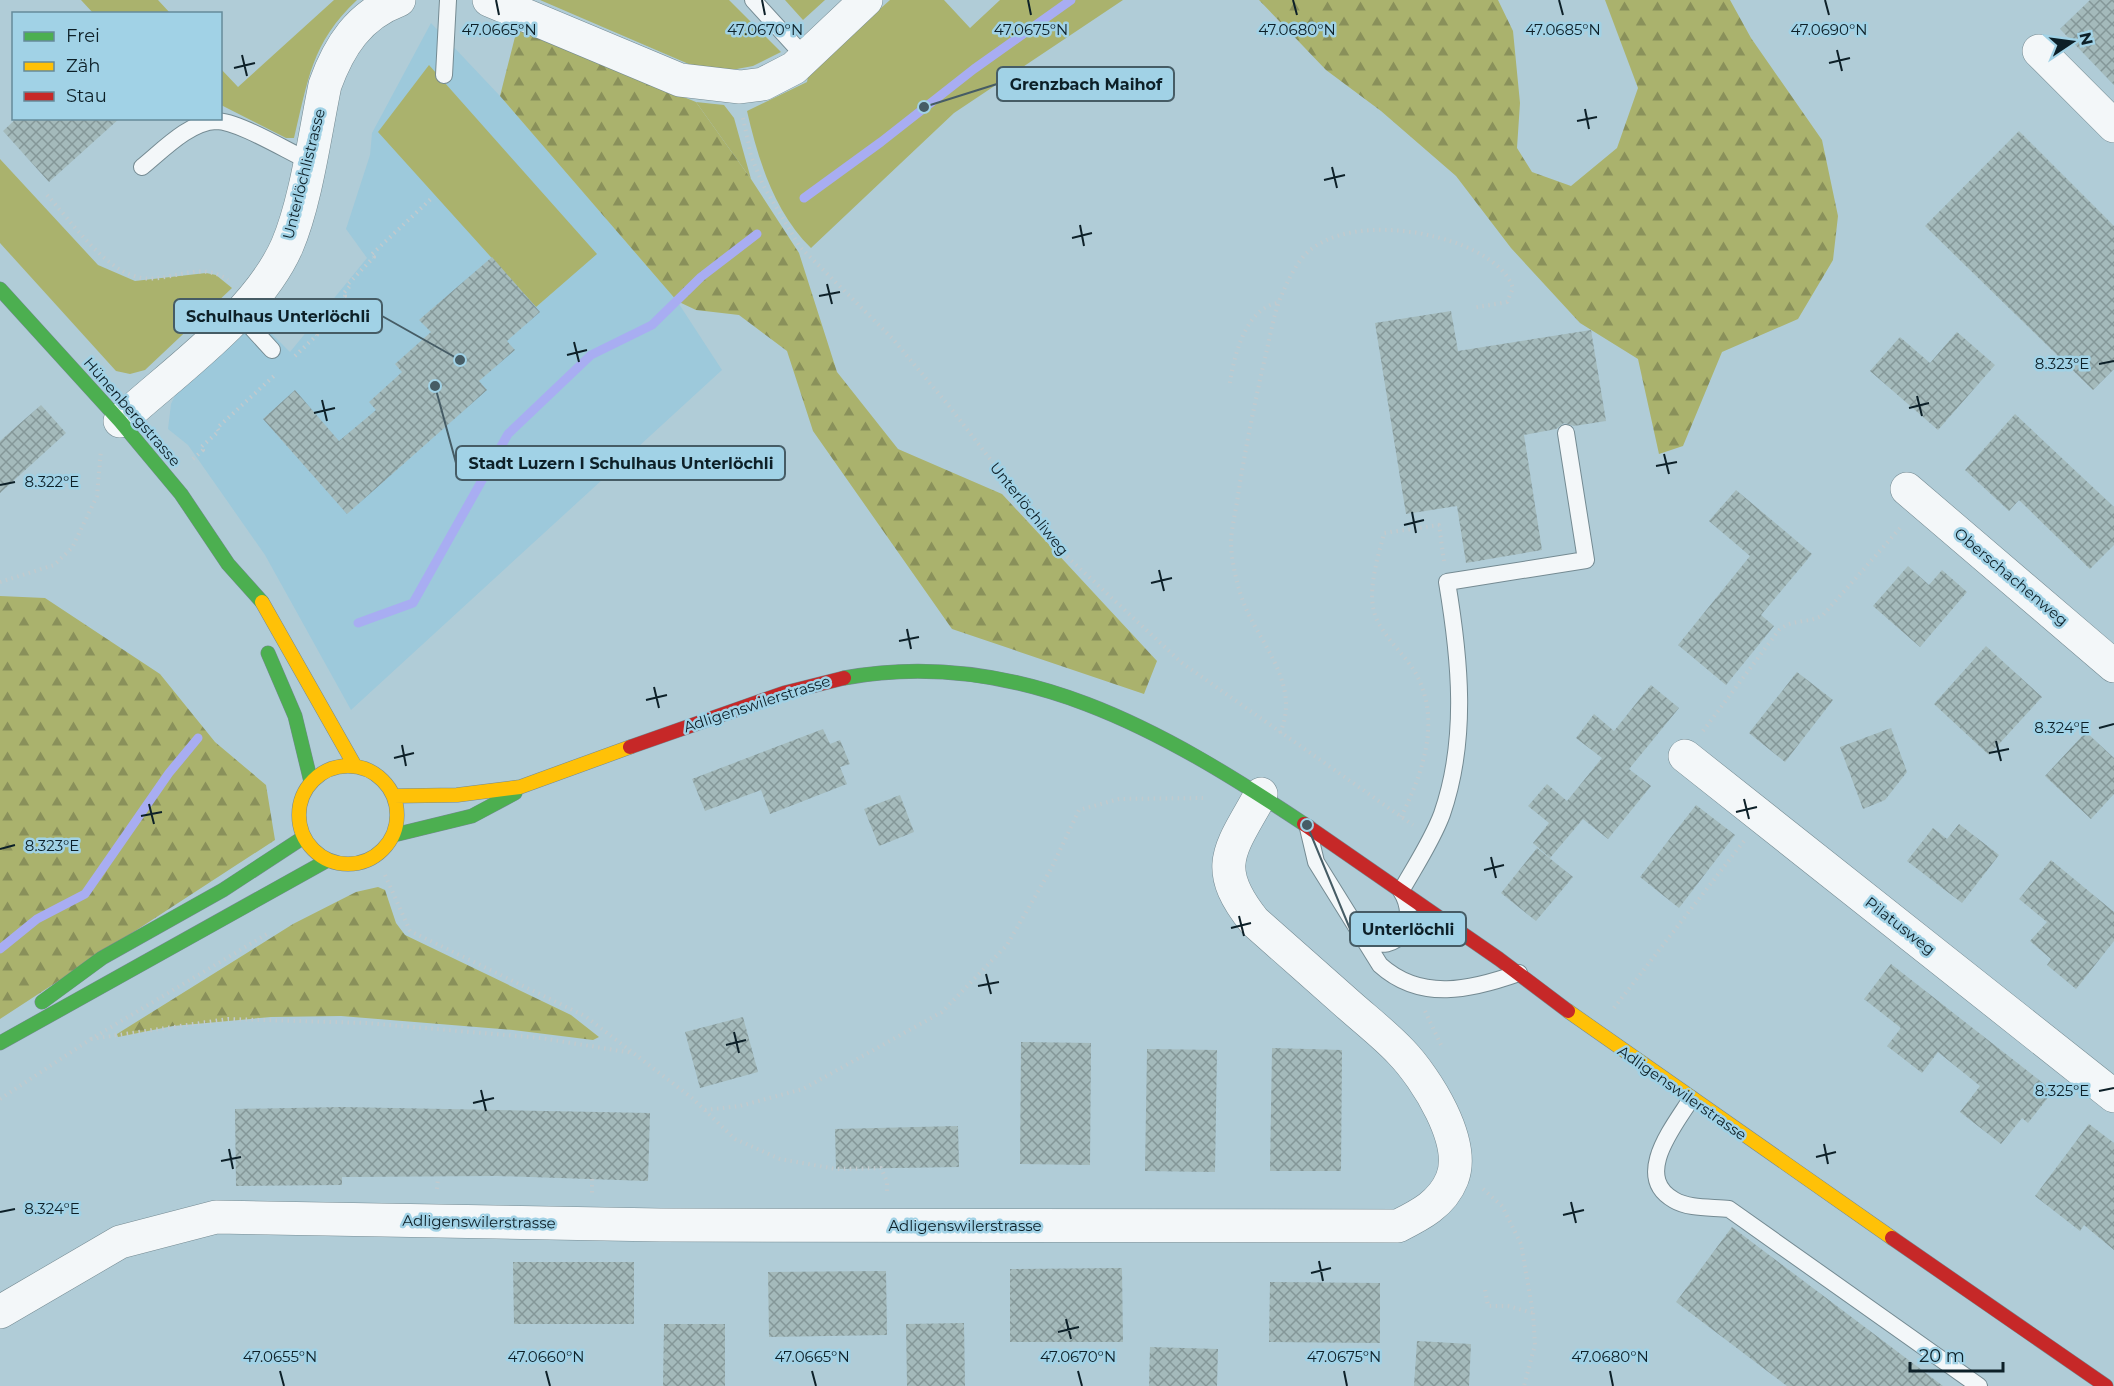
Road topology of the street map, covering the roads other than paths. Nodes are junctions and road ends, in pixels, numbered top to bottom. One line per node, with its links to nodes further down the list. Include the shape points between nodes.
1 (399, 0): 10 (street, Unterlöchlistrasse, via 374,12 348,36 325,85)
2 (448, 0): 8 (lane)
3 (489, 0): 7 (street, via 680,80 740,87 763,84)
4 (753, 0): 7 (lane)
5 (866, 0): 7 (street)
6 (2039, 51): 9 (street)
7 (805, 57)
8 (444, 75)
9 (2114, 126)
10 (309, 161): 11 (lane, via 230,123 214,121 181,136); 13 (street, Unterlöchlistrasse, via 287,245 258,295)
11 (142, 167)
12 (0, 289): 15 (main road, Hünenbergstrasse)
13 (236, 300): 14 (lane); 15 (street, Unterlöchlistrasse)
14 (272, 350)
15 (111, 432): 18 (main road, Hünenbergstrasse, via 181,495)
16 (1566, 433): 32 (lane, via 1586,560 1447,582 1460,700 1452,780 1431,838)
17 (1915, 496): 21 (street, Oberschachenweg)
18 (228, 564): 19 (main road, Hünenbergstrasse); 23 (main road, Hünenbergstrasse, via 268,608)
19 (241, 597)
20 (260, 638): 24 (main road, via 292,703 306,745)
21 (2114, 666)
22 (1685, 756): 35 (street, Pilatusweg)
23 (355, 765): 24 (main road, via 330,768); 27 (main road, via 385,782)
24 (311, 782): 30 (main road, via 301,799 299,818)
25 (523, 786): 26 (main road, Adligenswilerstrasse, via 812,684 874,671 923,668 1025,682 1110,712); 27 (main road, Adligenswilerstrasse, via 428,798); 29 (main road, Adligenswilerstrasse, via 500,805 476,816)
26 (1261, 794): 28 (main road, Adligenswilerstrasse); 37 (street, Adligenswilerstrasse, via 1232,846 1228,873 1237,899 1254,921 1401,1052 1426,1083 1453,1145 1454,1169 1444,1191 1427,1211 1398,1226 672,1225 216,1217 120,1242)
27 (394, 796): 29 (main road, via 398,816)
28 (1307, 825): 32 (main road, Adligenswilerstrasse); 33 (lane, via 1316,862)
29 (394, 835): 31 (main road, via 383,851 366,861 347,865)
30 (304, 837): 31 (main road, via 310,847); 31 (main road, via 56,989 0,1043)
31 (328, 860)
32 (1401, 891): 33 (lane, via 1410,913 1401,935 1379,944); 34 (main road, Adligenswilerstrasse)
33 (1365, 939): 34 (lane, via 1380,965 1394,978 1413,987 1433,990 1491,983)
34 (1519, 973): 36 (main road, Adligenswilerstrasse)
35 (2114, 1096)
36 (1691, 1099): 38 (lane, via 1656,1162 1656,1176 1673,1200 1728,1209 1738,1215); 39 (main road, Adligenswilerstrasse)
37 (0, 1312)
38 (1979, 1386)
39 (2106, 1386)

